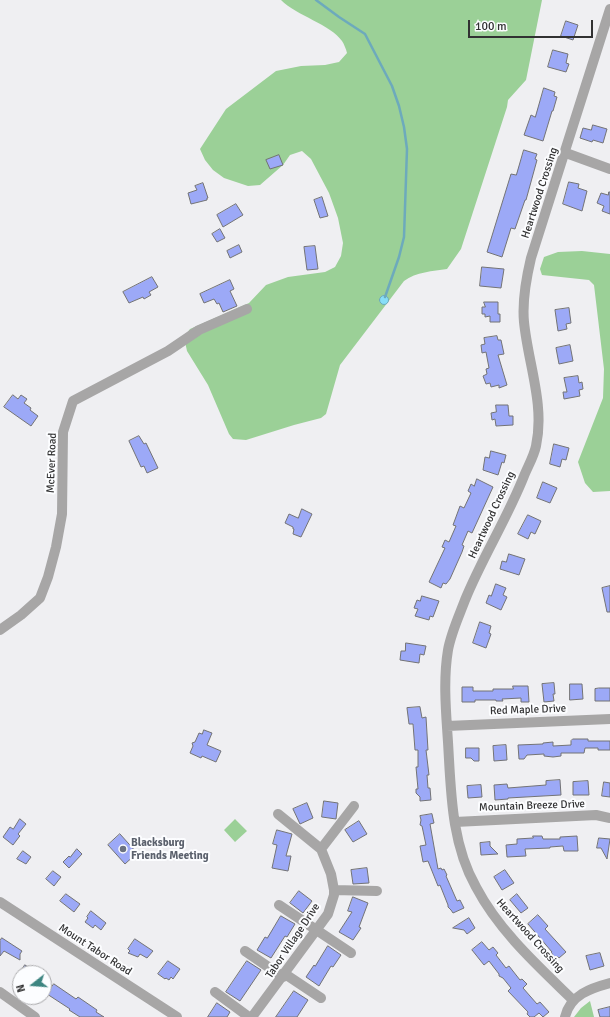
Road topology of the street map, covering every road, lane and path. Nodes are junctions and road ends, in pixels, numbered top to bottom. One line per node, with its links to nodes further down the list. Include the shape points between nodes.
1 (610, 10): 2 (street, Heartwood Crossing)
2 (566, 153): 3 (street); 7 (street, Heartwood Crossing, via 532,258 526,288 524,322 538,405 536,448 466,598 454,630 448,649 446,671)
3 (610, 169)
4 (247, 309): 5 (street, McEver Road, via 199,330 168,351 73,401 63,432 62,514 48,577 40,598)
5 (0, 630)
6 (610, 719): 7 (street, Red Maple Drive)
7 (447, 726): 11 (street, Heartwood Crossing)
8 (354, 806): 12 (street)
9 (278, 814): 12 (street)
10 (610, 818): 11 (street, Mountain Breeze Drive, via 596,815)
11 (455, 822): 25 (street, Heartwood Crossing, via 466,866 490,910 540,969)
12 (321, 849): 13 (street, Tabor Village Drive)
13 (334, 890): 14 (street); 17 (street, Tabor Village Drive, via 328,914)
14 (377, 891)
15 (0, 902): 27 (street, Mount Tabor Road)
16 (278, 904): 17 (street)
17 (317, 931): 19 (street); 20 (street, Tabor Village Drive)
18 (245, 950): 20 (street)
19 (351, 953)
20 (284, 975): 24 (street); 29 (street, Tabor Village Drive)
21 (610, 983): 25 (street, via 592,988)
22 (0, 992): 26 (street)
23 (215, 992): 28 (street)
24 (321, 998)
25 (573, 1000): 30 (street)
26 (35, 1017)
27 (177, 1017)
28 (249, 1017)
29 (253, 1017)
30 (565, 1017)

